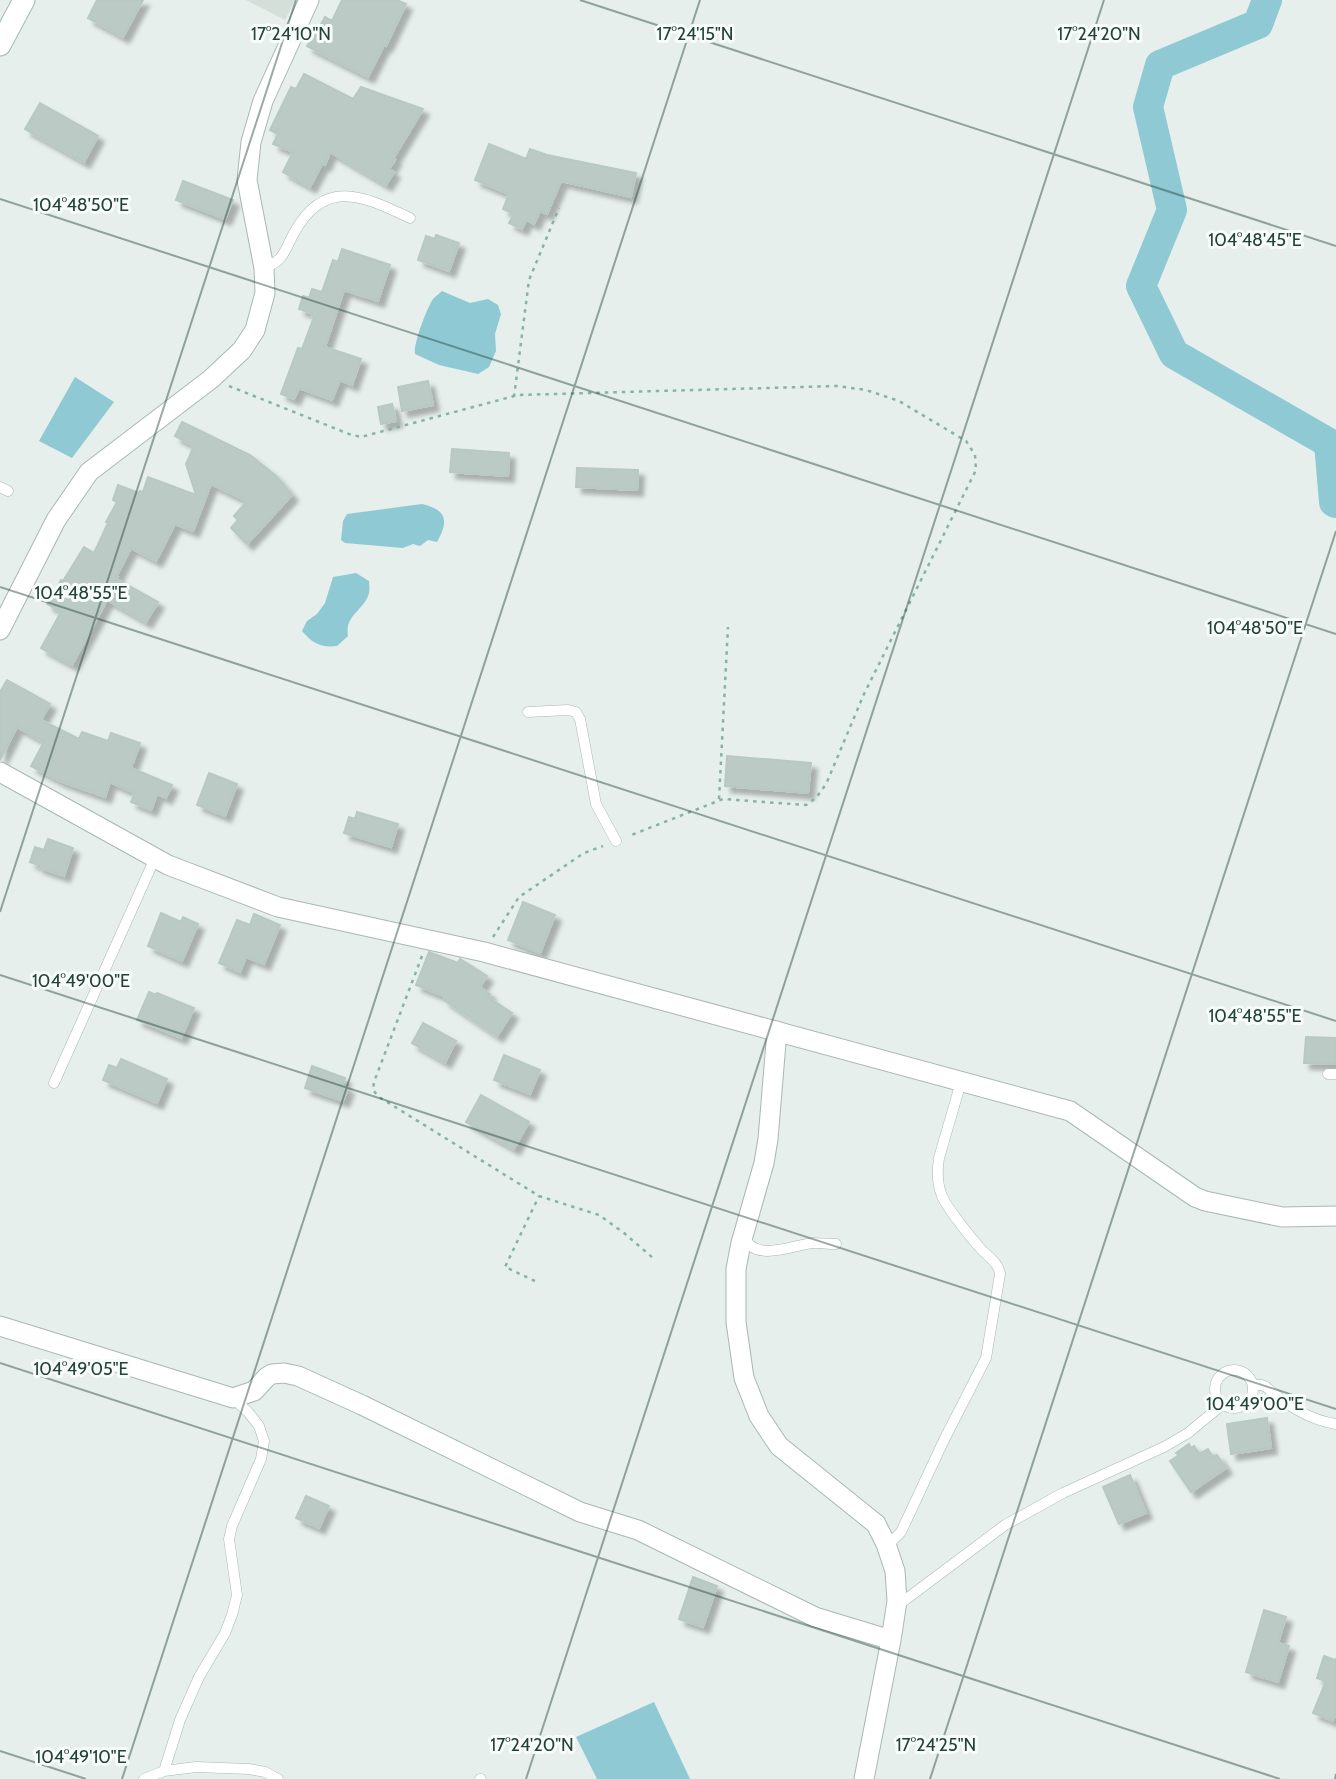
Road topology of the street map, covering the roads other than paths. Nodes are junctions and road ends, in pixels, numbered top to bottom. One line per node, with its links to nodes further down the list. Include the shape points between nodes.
1 (24, 0): 3 (street)
2 (309, 0): 5 (street, via 263,102 251,142 247,180)
3 (0, 45)
4 (410, 219): 5 (lane, via 376,202 348,195 322,201 305,216 283,256)
5 (264, 268): 6 (street, via 265,293 255,330 243,350 89,472 56,520)
6 (0, 630)
7 (528, 712): 9 (lane, via 576,712 596,804)
8 (0, 772): 10 (street)
9 (617, 841)
10 (155, 858): 11 (street, via 278,908 484,952); 13 (lane)
11 (777, 1031): 12 (street); 15 (street, via 768,1139)
12 (961, 1082): 14 (street, via 1070,1111 1205,1201 1282,1217); 22 (lane, via 937,1170 943,1197 997,1264 1000,1274 986,1358 901,1532 894,1540)
13 (54, 1083)
14 (1336, 1216)
15 (743, 1235): 16 (lane, via 753,1248 765,1251); 22 (street, via 736,1269 736,1322 744,1378 759,1416 779,1446 876,1524)
16 (836, 1244)
17 (0, 1326): 19 (street)
18 (1253, 1385): 20 (lane, via 1251,1398 1241,1407); 20 (lane, via 1242,1371 1224,1372 1214,1387); 21 (lane, via 1266,1387 1294,1409)
19 (233, 1398): 24 (street, via 254,1391 272,1374 298,1376 580,1512 638,1530 815,1617); 25 (lane, via 259,1426 264,1441 229,1539 237,1595 225,1633 180,1720)
20 (1222, 1405): 23 (lane, via 1164,1447 1005,1525)
21 (1336, 1424)
22 (884, 1541): 23 (street, via 895,1571)
23 (896, 1606): 24 (street)
24 (891, 1640): 28 (street)
25 (164, 1771): 26 (lane); 27 (lane, via 249,1769)
26 (144, 1779)
27 (278, 1779)
28 (864, 1779)

